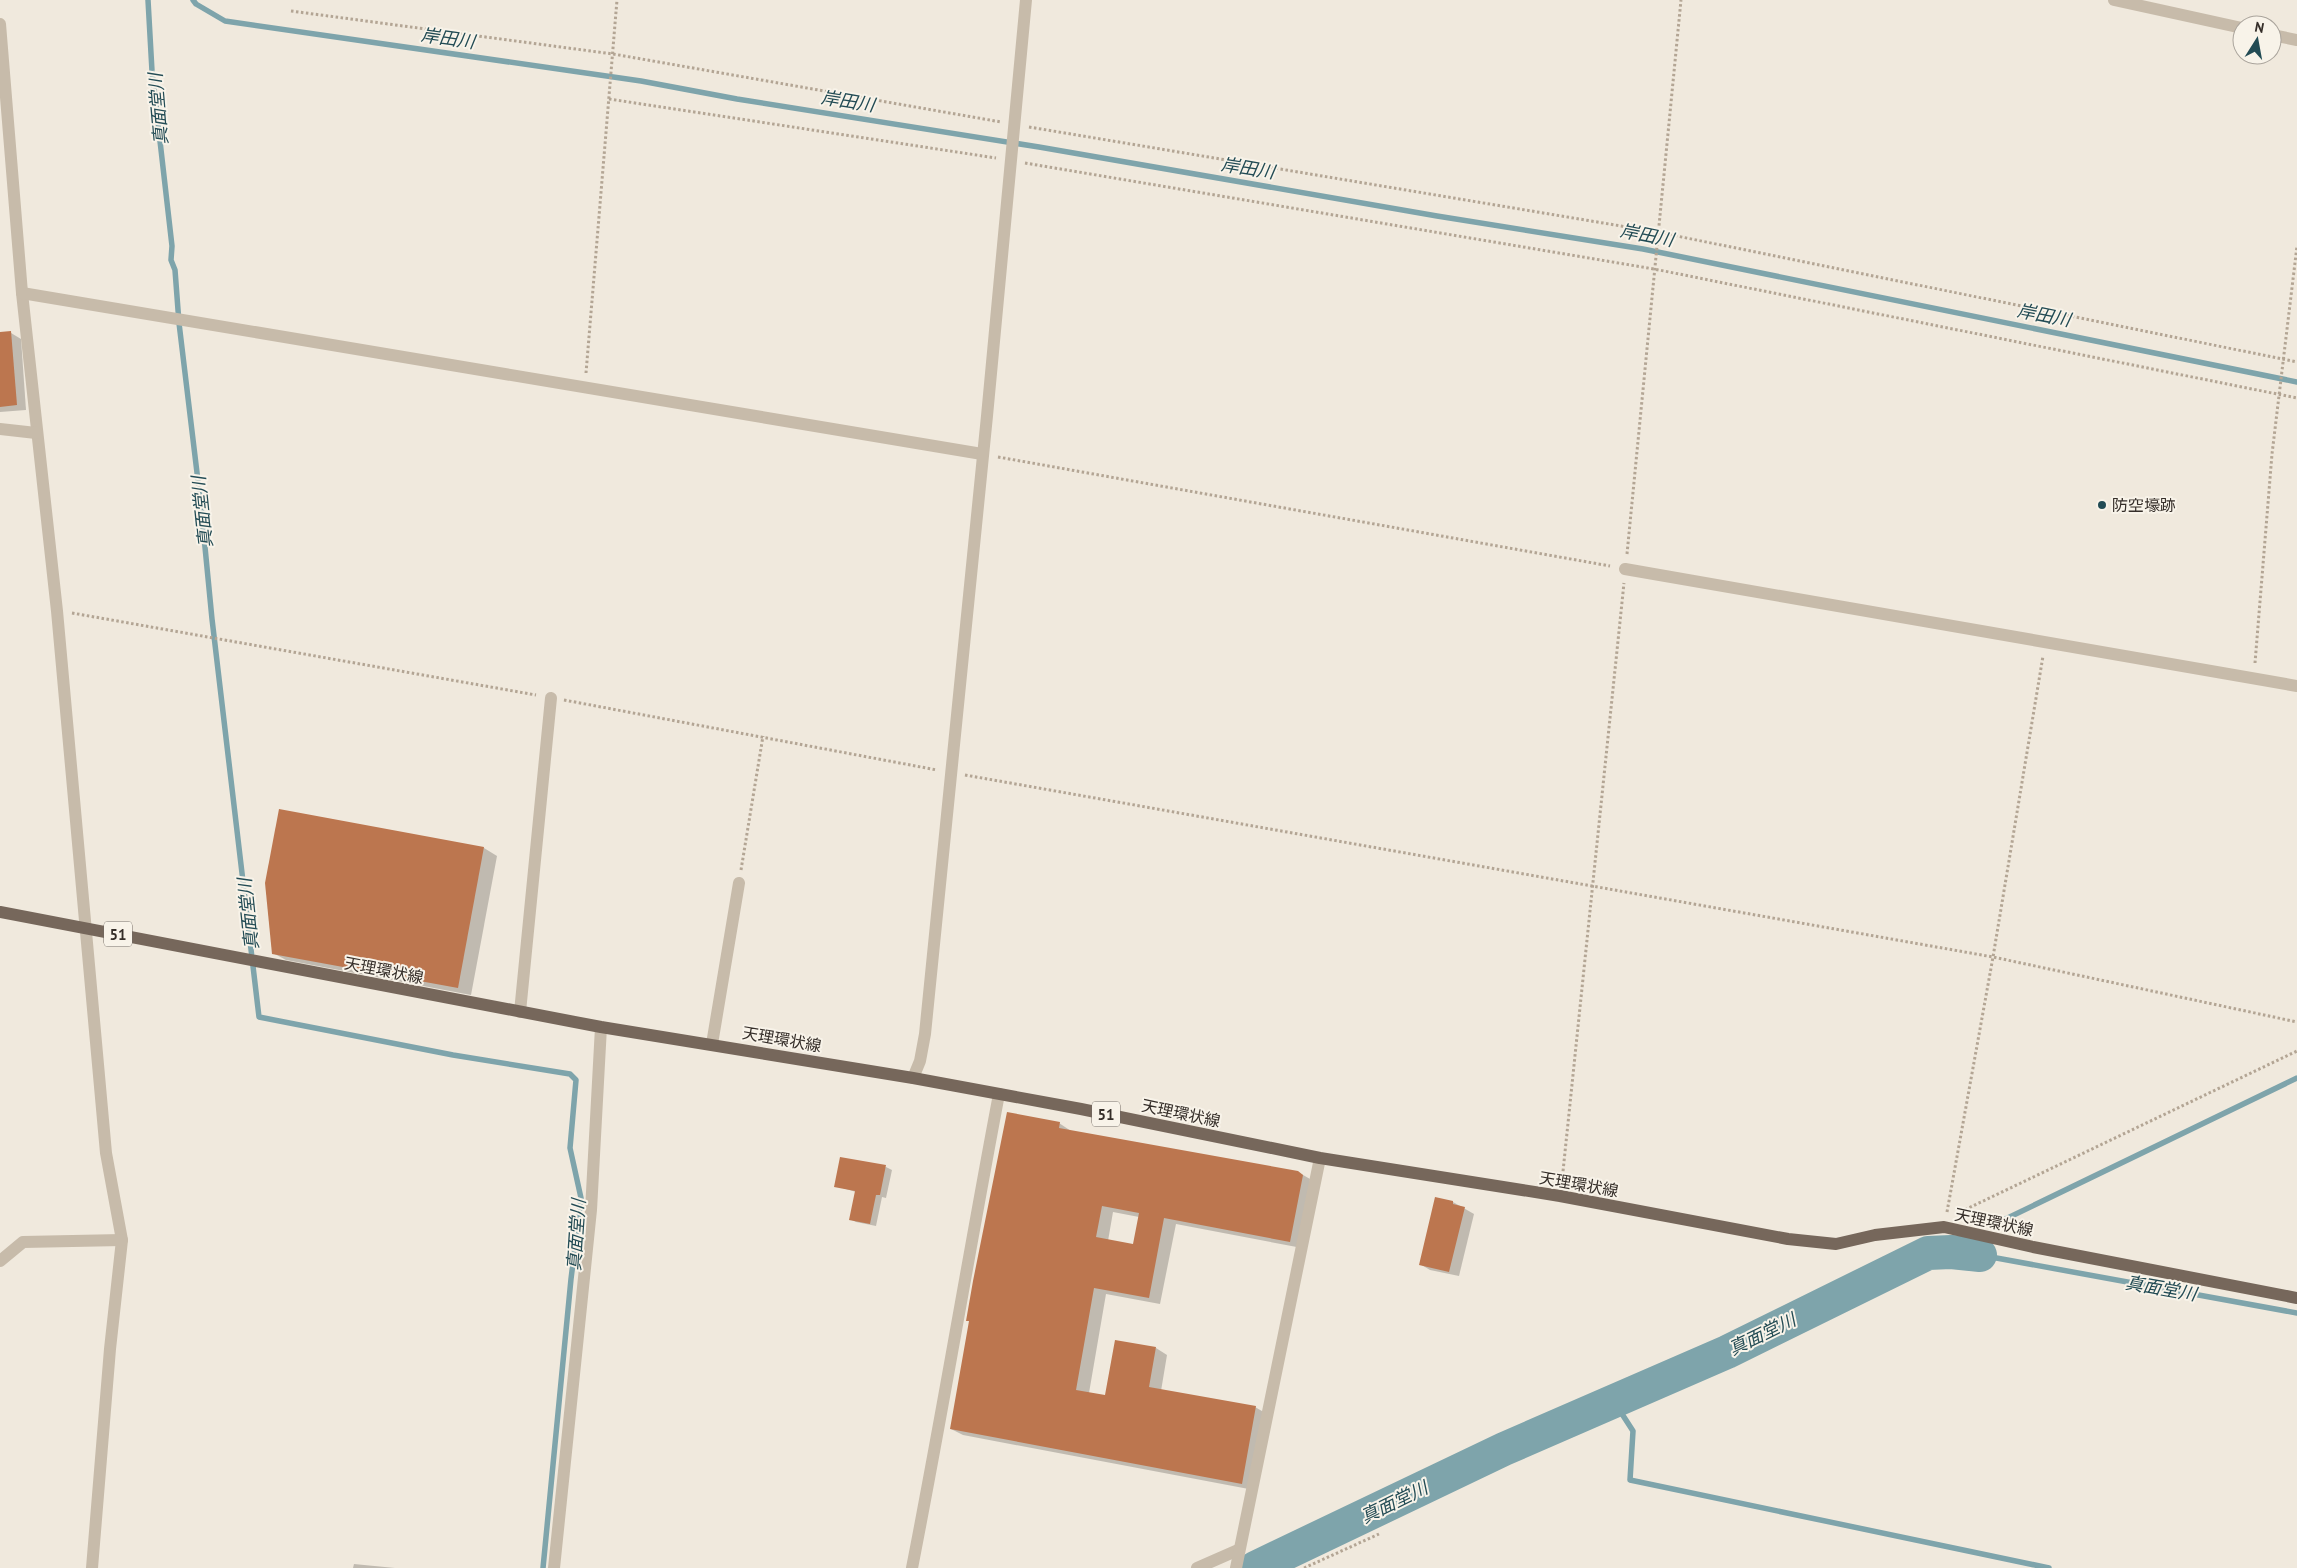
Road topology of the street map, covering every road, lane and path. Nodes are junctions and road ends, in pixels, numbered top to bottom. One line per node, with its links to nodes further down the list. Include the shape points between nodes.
1 (618, 0): 10 (path)
2 (1026, 0): 12 (street)
3 (1681, 0): 14 (path)
4 (2114, 0): 7 (street)
5 (291, 11): 10 (path)
6 (0, 24): 17 (street)
7 (2232, 26)
8 (2282, 37): 9 (street)
9 (2297, 40)
10 (612, 54): 11 (path); 12 (path)
11 (609, 99): 13 (path); 20 (path)
12 (1014, 125): 13 (street); 14 (path)
13 (1011, 161): 16 (path); 25 (street)
14 (1657, 232): 16 (path); 18 (path)
15 (2297, 246): 18 (path)
16 (1654, 268): 21 (path); 26 (path)
17 (22, 293): 20 (street); 24 (street)
18 (2284, 359): 19 (path); 21 (path)
19 (2297, 362)
20 (585, 387): 25 (street)
21 (2280, 394): 22 (path); 29 (path, via 2272,454)
22 (2297, 398)
23 (0, 429): 24 (street)
24 (36, 433): 27 (street)
25 (982, 454): 26 (path); 33 (street)
26 (1625, 569): 28 (street); 35 (path)
27 (57, 610): 31 (path); 37 (street)
28 (2045, 644): 29 (street); 38 (path)
29 (2254, 679): 30 (street)
30 (2297, 686)
31 (551, 698): 32 (path); 39 (street)
32 (763, 736): 33 (path); 34 (path)
33 (951, 772): 35 (path); 44 (street, via 925,1034 920,1062)
34 (738, 883): 42 (street)
35 (1593, 886): 38 (path); 47 (path)
36 (0, 912): 37 (main road, 天理環状線 / 51)
37 (86, 928): 39 (main road, 天理環状線 / 51); 49 (street, via 106,1153)
38 (1993, 957): 40 (path); 48 (path)
39 (520, 1012): 41 (main road, 天理環状線 / 51)
40 (2297, 1022)
41 (600, 1027): 42 (main road, 天理環状線 / 51); 55 (street, via 591,1210)
42 (712, 1044): 44 (main road, 天理環状線 / 51)
43 (2297, 1051): 48 (path)
44 (913, 1078): 45 (main road, 天理環状線 / 51)
45 (1000, 1094): 46 (main road, 天理環状線 / 51); 56 (street)
46 (1320, 1158): 47 (main road, 天理環状線 / 51); 53 (street)
47 (1560, 1196): 48 (main road, 天理環状線 / 51, via 1788,1239 1836,1244)
48 (1945, 1223): 51 (main road, 天理環状線 / 51, via 2033,1247)
49 (122, 1240): 50 (street, via 23,1242); 54 (street)
50 (0, 1261)
51 (2297, 1298)
52 (1379, 1534): 58 (path)
53 (1237, 1559): 57 (street)
54 (92, 1568)
55 (554, 1568)
56 (912, 1568)
57 (1197, 1568)
58 (1304, 1568)

